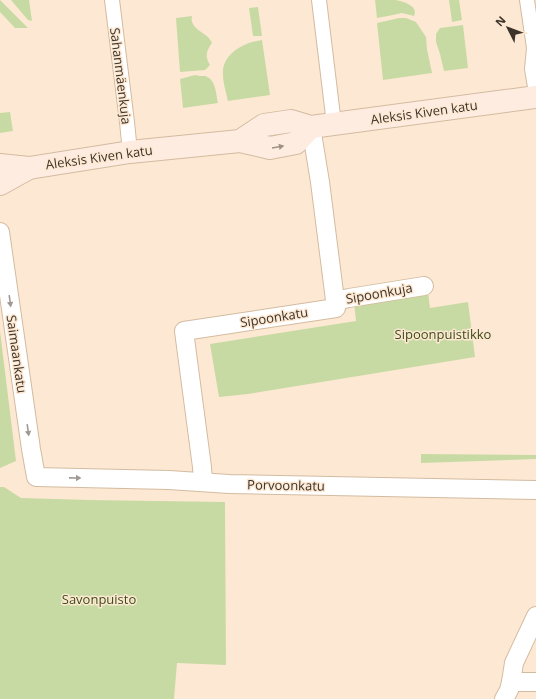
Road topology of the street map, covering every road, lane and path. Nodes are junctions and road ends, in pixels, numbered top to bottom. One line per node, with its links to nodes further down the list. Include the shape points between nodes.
1 (112, 0): 8 (street, Sahanmäenkuja)
2 (319, 0): 6 (street)
3 (527, 0): 4 (street, via 534,48 532,69)
4 (536, 93)
5 (536, 96): 6 (main road, Aleksis Kiven katu)
6 (334, 124): 7 (main road, Aleksis Kiven katu)
7 (312, 127): 8 (main road, Aleksis Kiven katu, via 291,121 264,125 240,141); 14 (street)
8 (130, 152): 10 (main road, Aleksis Kiven katu)
9 (0, 165): 10 (main road, Aleksis Kiven katu)
10 (29, 168): 11 (main road, Aleksis Kiven katu)
11 (0, 184)
12 (0, 232): 15 (street, Saimaankatu, one-way to 15)
13 (424, 286): 14 (street, Sipoonkuja)
14 (335, 301): 16 (street, Sipoonkatu, via 336,308 184,331)
15 (36, 477): 16 (street, Porvoonkatu, one-way to 16)
16 (203, 482): 17 (street, Porvoonkatu)
17 (536, 490)
18 (536, 616): 19 (street, via 514,663)
19 (511, 682): 20 (street); 21 (street)
20 (536, 682)
21 (504, 699)

